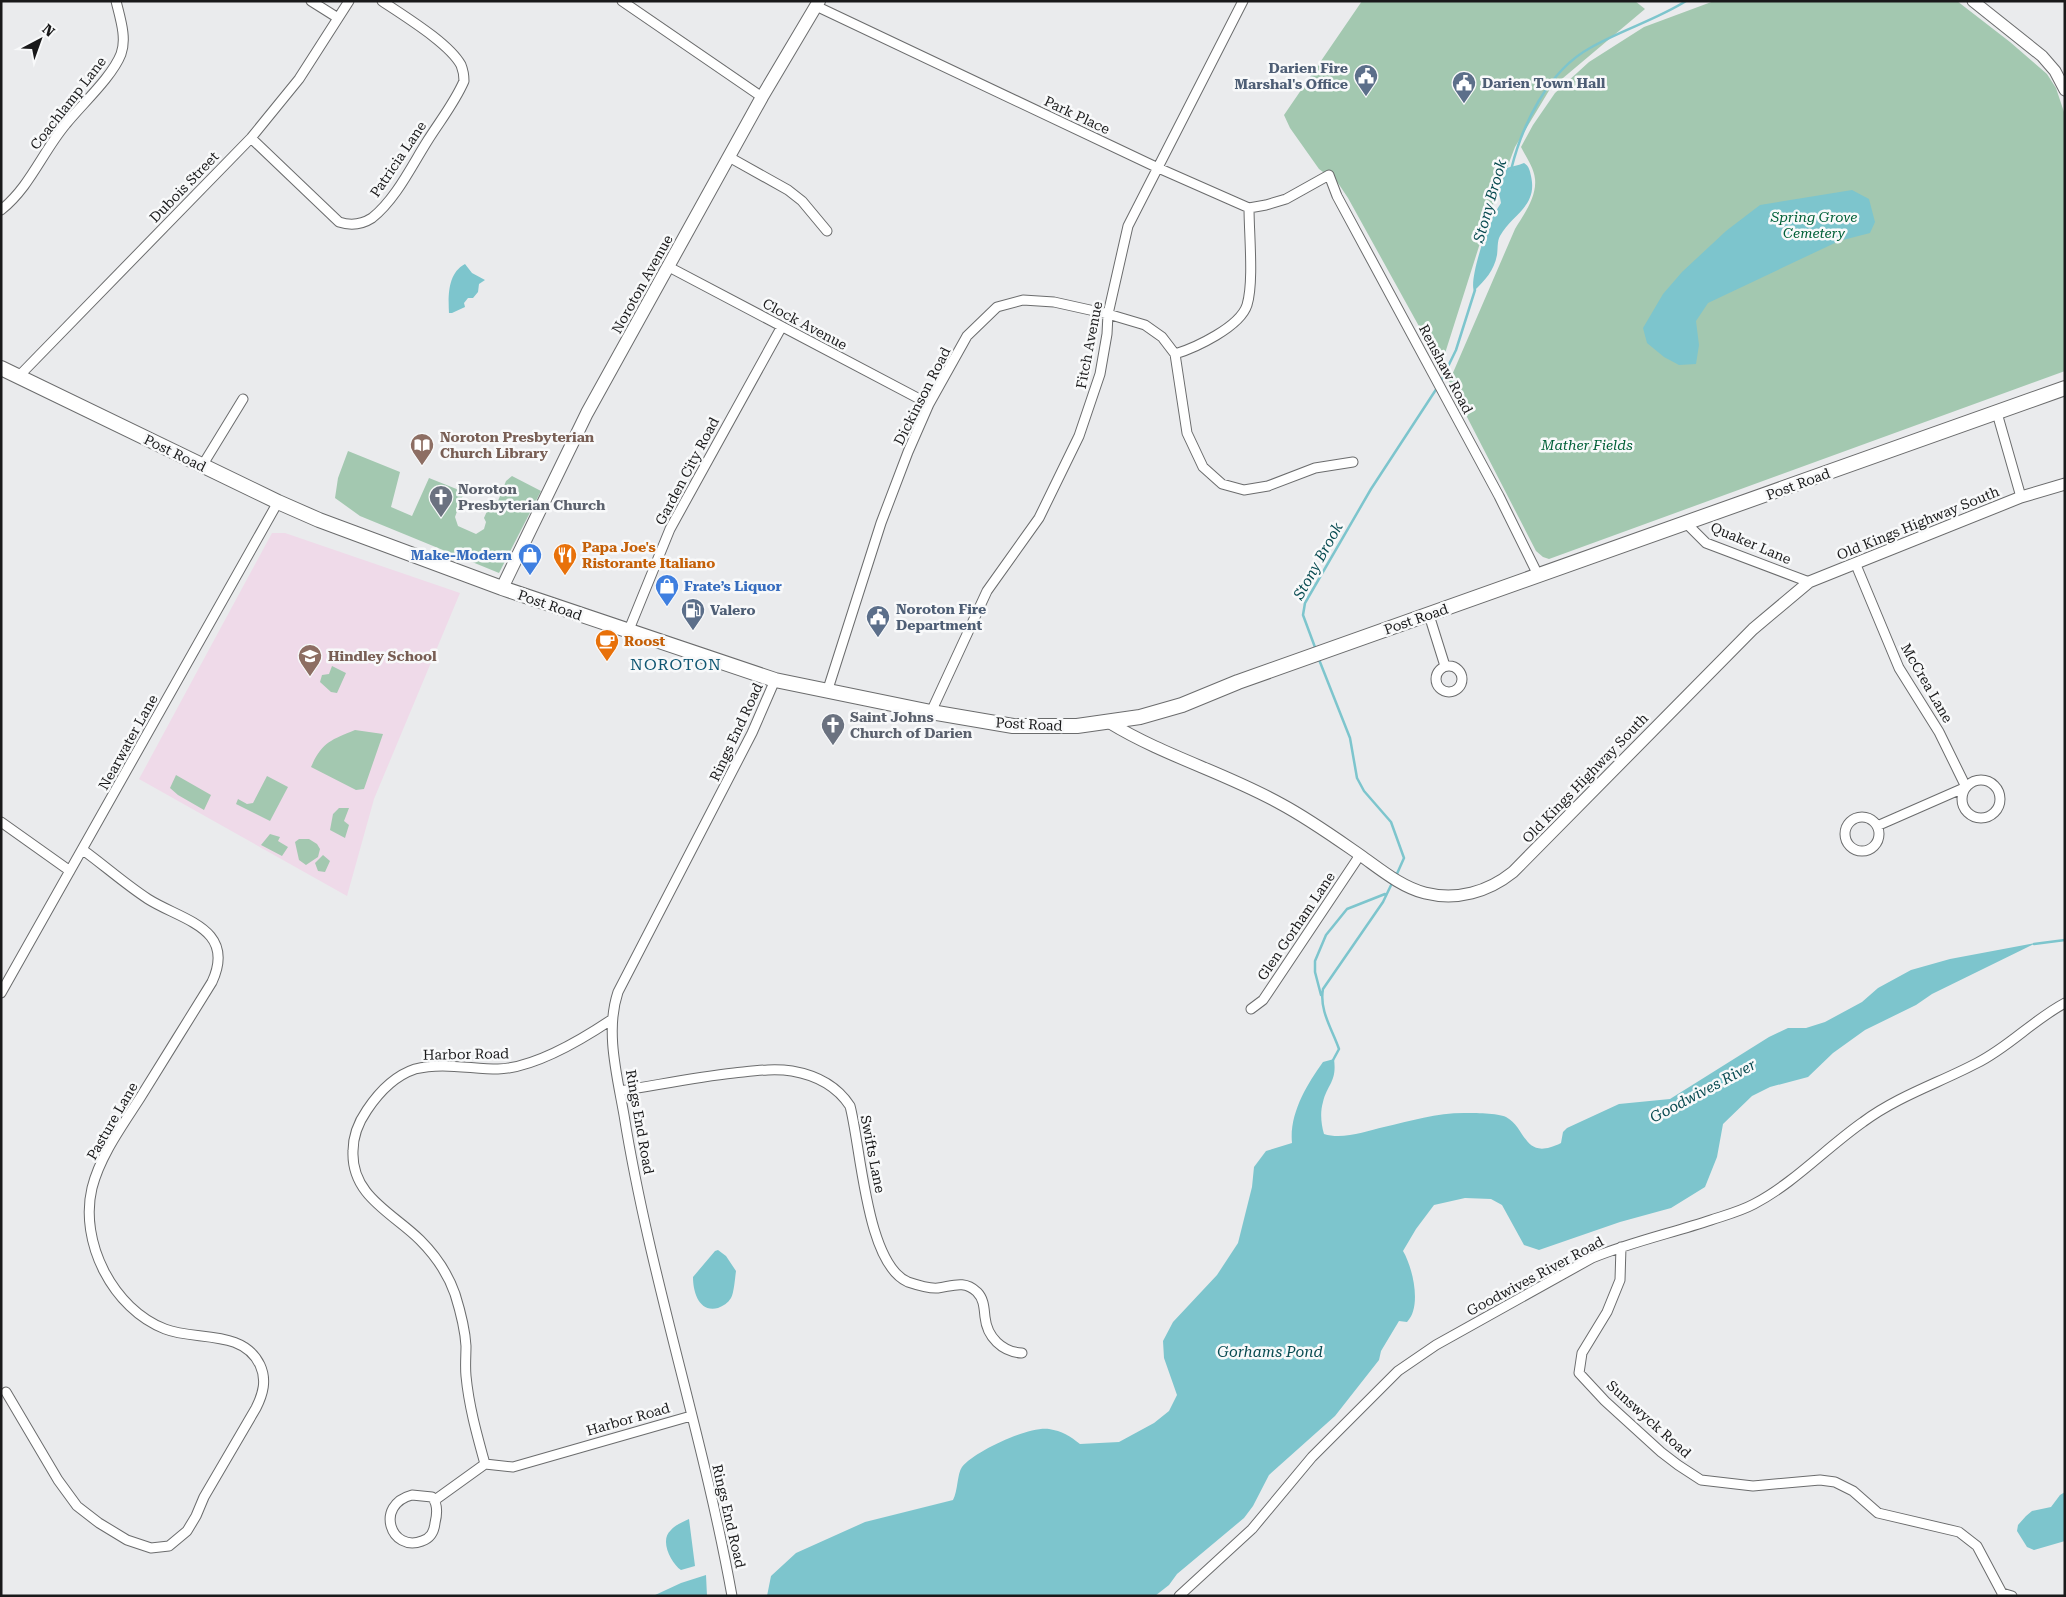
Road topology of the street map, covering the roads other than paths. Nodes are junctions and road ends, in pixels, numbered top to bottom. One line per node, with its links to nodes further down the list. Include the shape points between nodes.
1 (116, 1): 16 (street, Coachlamp Lane, via 123,43 118,60 66,124 16,197)
2 (311, 1): 9 (street)
3 (349, 1): 9 (street, Dubois Street)
4 (382, 1): 12 (street, Patricia Lane, via 450,53 462,66 464,81 382,209 361,223 347,225 339,222)
5 (622, 1): 11 (street)
6 (1243, 1): 14 (street, Fitch Avenue)
7 (1973, 1): 10 (street, via 2042,56)
8 (818, 4): 11 (main road, Noroton Avenue); 14 (street, Park Place)
9 (338, 18): 12 (street, Dubois Street, via 299,79)
10 (2065, 90)
11 (762, 97): 13 (main road, Noroton Avenue)
12 (251, 138): 23 (street, Dubois Street)
13 (729, 157): 17 (street, via 788,190); 18 (main road, Noroton Avenue)
14 (1156, 167): 15 (street, Park Place); 19 (street, Fitch Avenue, via 1128,226)
15 (1249, 208): 21 (street, via 1247,306 1235,322 1196,348); 35 (street, Renshaw Road, via 1286,199 1329,175 1337,196 1499,496)
16 (1, 210)
17 (828, 231)
18 (668, 267): 20 (street, Clock Avenue); 37 (main road, Noroton Avenue, via 588,413)
19 (1108, 314): 21 (street, Dickinson Road, via 1145,325 1162,337); 26 (street, Dickinson Road, via 1054,302 1023,300 997,307 967,336); 43 (street, Fitch Avenue, via 1100,374 1079,436 1039,518 987,590)
20 (781, 328): 26 (street, Clock Avenue); 39 (street, Garden City Road, via 670,530)
21 (1175, 354): 28 (street, via 1187,433 1203,466 1222,484 1244,490 1268,486 1315,468)
22 (1, 368): 23 (main road, Post Road)
23 (18, 376): 29 (main road, Post Road)
24 (2065, 388): 27 (main road, Post Road)
25 (243, 399): 29 (street)
26 (930, 404): 42 (street, Dickinson Road, via 881,523)
27 (1997, 413): 31 (street); 33 (main road, Post Road)
28 (1353, 462)
29 (202, 466): 32 (main road, Post Road)
30 (2065, 484): 31 (street, Old Kings Highway South)
31 (2021, 497): 34 (street, Old Kings Highway South)
32 (278, 502): 37 (main road, Post Road); 48 (street, Nearwater Lane)
33 (1687, 524): 35 (main road, Post Road); 36 (street, Quaker Lane, via 1706,542)
34 (1856, 565): 36 (street, Old Kings Highway South); 45 (street, McCrea Lane, via 1899,668 1940,732)
35 (1538, 576): 38 (main road, Post Road)
36 (1809, 582): 49 (street, Old Kings Highway South, via 1746,636 1532,854 1486,890 1462,895 1424,893 1394,879)
37 (502, 588): 39 (main road, Post Road)
38 (1429, 614): 40 (street); 44 (main road, Post Road, via 1182,705)
39 (628, 632): 41 (main road, Post Road)
40 (1445, 666)
41 (775, 680): 42 (main road, Post Road); 54 (street, Rings End Road, via 752,733 618,992)
42 (827, 692): 43 (main road, Post Road)
43 (931, 712): 44 (main road, Post Road, via 1013,726)
44 (1110, 723): 49 (street, Old Kings Highway South, via 1138,739 1278,802)
45 (1966, 787): 45 (street, McCrea Lane, via 1962,801 1971,816 1983,818 1996,811 2000,797 1993,784 1979,780); 47 (street, McCrea Lane)
46 (1, 822): 50 (street)
47 (1878, 826)
48 (83, 850): 50 (street, Nearwater Lane); 58 (street, Pasture Lane, via 148,899 204,928 214,942 218,961 212,982 100,1167 92,1188 90,1208 91,1230 98,1256 106,1276 122,1300 138,1314 167,1330 240,1344 255,1356 264,1375 264,1384 256,1408 187,1531 169,1546 159,1548 127,1540 77,1506)
49 (1360, 855): 53 (street, Glen Gorham Lane, via 1264,1000)
50 (70, 872): 51 (street, Nearwater Lane)
51 (1, 993)
52 (2065, 1003): 56 (street, Goodwives River Road, via 1978,1063 1895,1101 1864,1121 1784,1185 1753,1205)
53 (1251, 1009)
54 (611, 1020): 55 (street, Rings End Road); 60 (street, Harbor Road, via 520,1067 429,1066 414,1070 385,1086 358,1122 352,1163 356,1177 375,1203 421,1241 444,1270 454,1293 463,1322 472,1419)
55 (620, 1091): 57 (street, Swifts Lane, via 774,1069 807,1074 830,1085 850,1106 872,1219 880,1249 889,1266 897,1275 915,1284 933,1288 956,1283 969,1286 982,1299 987,1330 1003,1349); 59 (street, Rings End Road, via 630,1157)
56 (1621, 1246): 62 (street, Sunswyck Road, via 1620,1280 1607,1312 1582,1353 1579,1373 1644,1437 1701,1480 1753,1486 1820,1480 1835,1482 1853,1491 1878,1514 1959,1532 1977,1546); 64 (street, Goodwives River Road, via 1573,1268 1436,1345 1405,1366 1314,1455 1252,1529)
57 (1022, 1353)
58 (6, 1392)
59 (691, 1416): 60 (street, Harbor Road, via 513,1467); 63 (street, Rings End Road)
60 (485, 1464): 61 (street)
61 (435, 1500): 61 (street, via 437,1514 429,1539 414,1544 396,1536 390,1520 395,1503 412,1495)
62 (2002, 1594): 65 (street)
63 (732, 1596)
64 (1179, 1596)
65 (2012, 1596)

